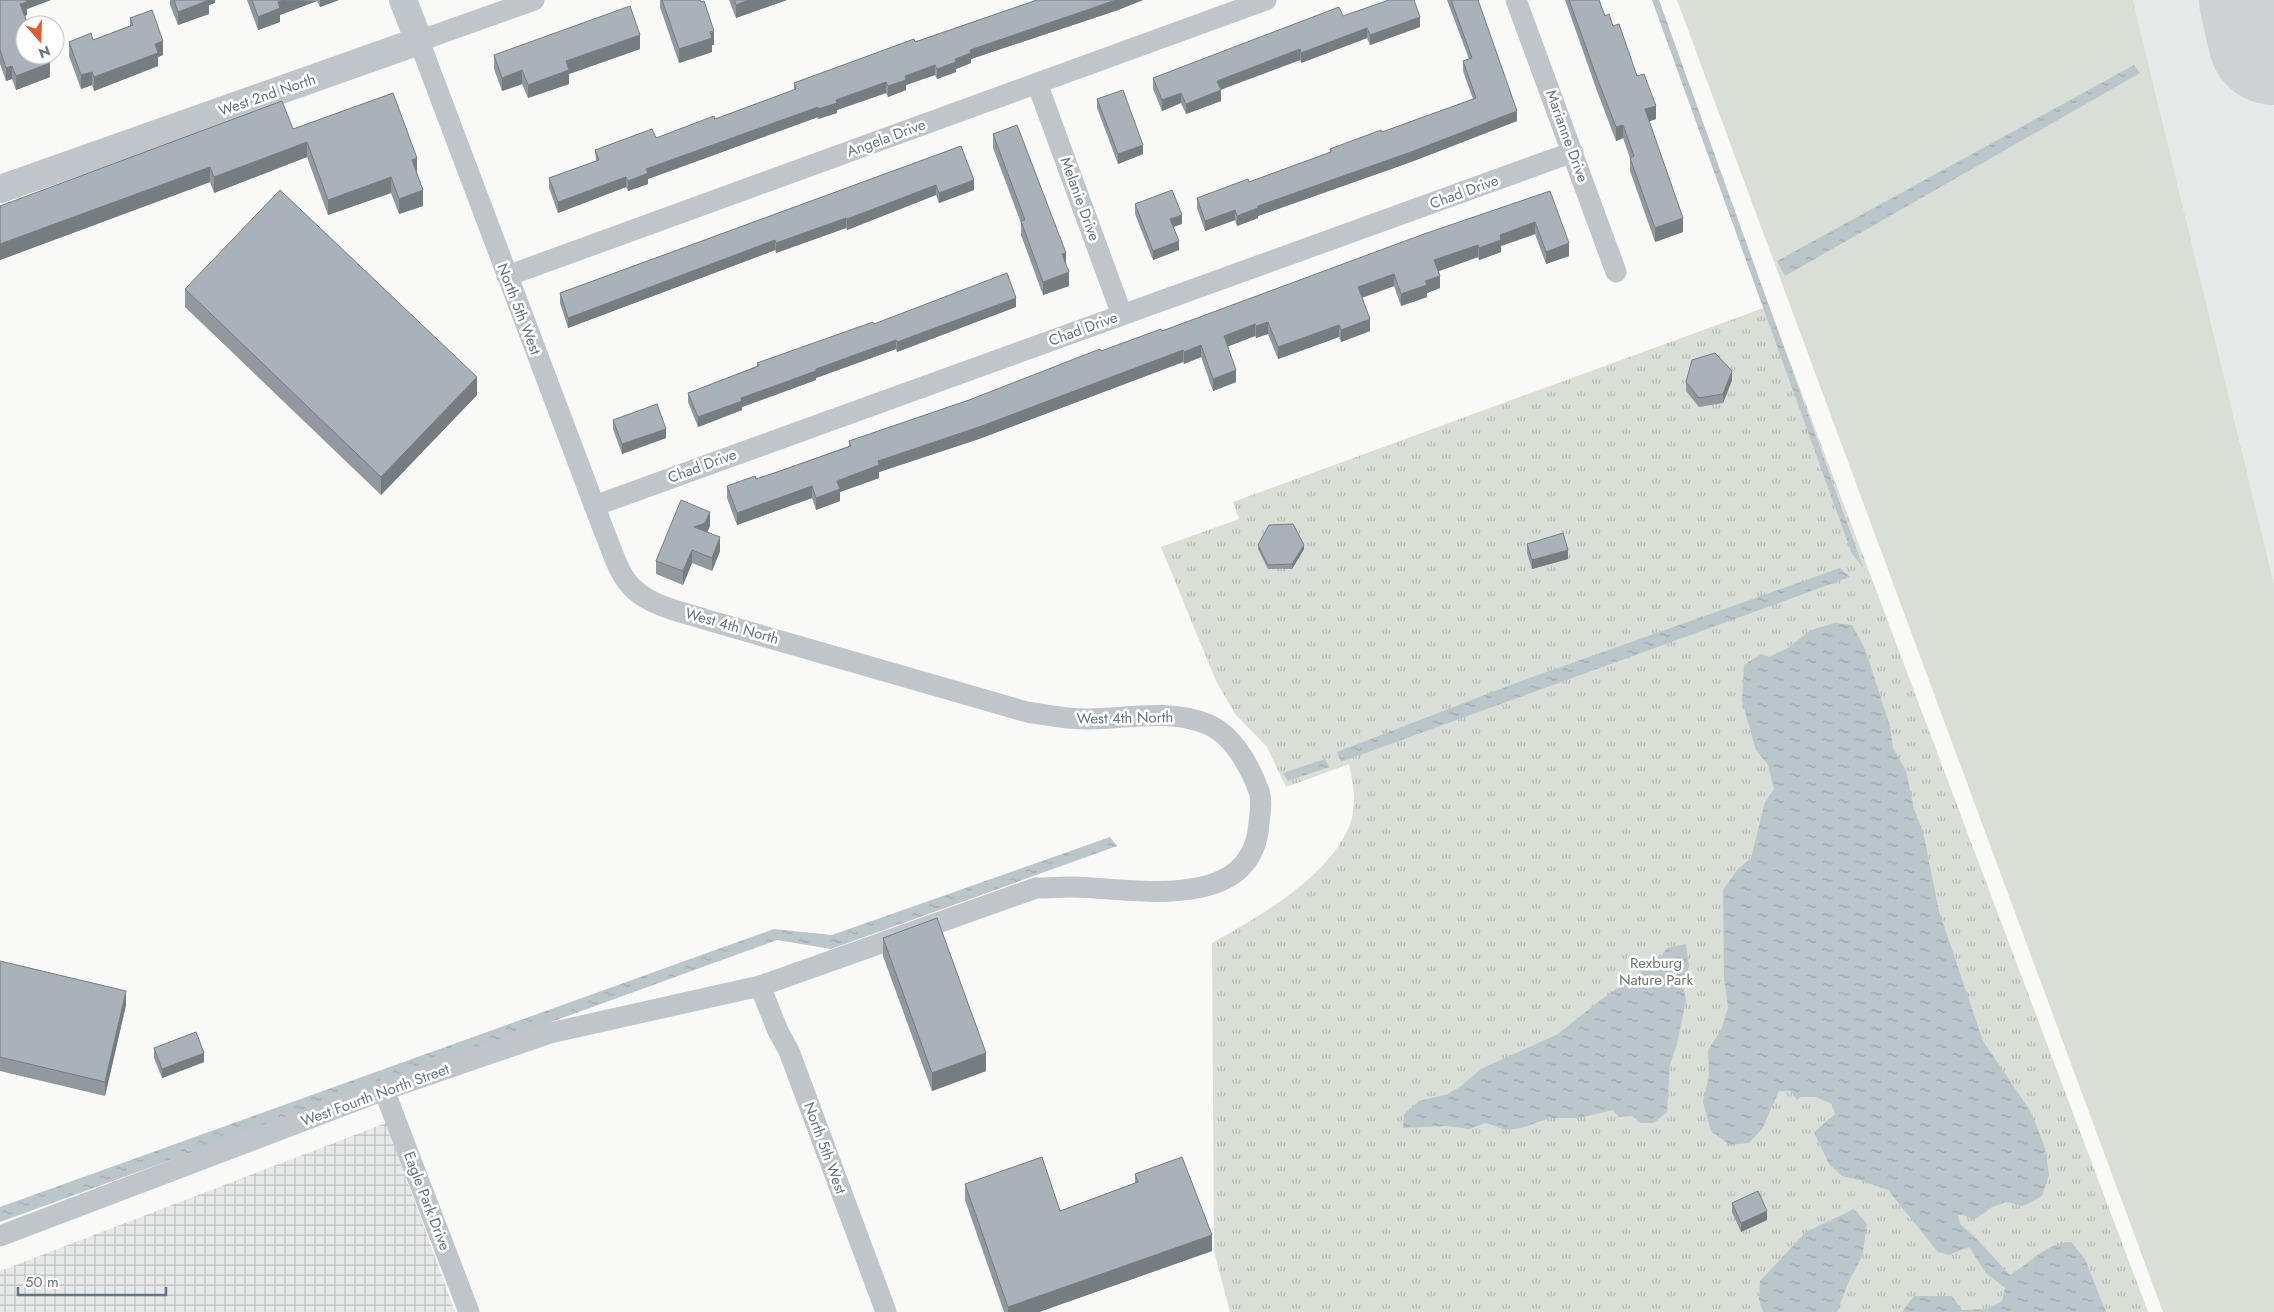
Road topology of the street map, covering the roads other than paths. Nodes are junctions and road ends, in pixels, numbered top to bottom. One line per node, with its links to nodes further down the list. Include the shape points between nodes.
1 (403, 0): 5 (street, North 5th West)
2 (534, 0): 5 (street, West 2nd North)
3 (1266, 0): 6 (street, Angela Drive)
4 (1516, 0): 7 (street, Marianne Drive)
5 (419, 41): 8 (street, West 2nd North); 10 (street, North 5th West)
6 (1037, 83): 10 (street, Angela Drive); 11 (street, Melanie Drive)
7 (1573, 152): 9 (street, Marianne Drive); 11 (street, Chad Drive)
8 (0, 189)
9 (1616, 272)
10 (507, 276): 12 (street, North 5th West)
11 (1122, 315): 12 (street, Chad Drive)
12 (594, 506): 13 (street, North 5th West, via 626,580 635,591)
13 (656, 602): 14 (street, West 4th North, via 704,619 1027,712 1091,719 1160,714 1209,724 1244,758 1260,796 1256,842 1249,855 1239,870 1206,886 1173,892 1036,888)
14 (760, 986): 15 (street, West Fourth North Street, via 550,1033); 18 (street, North 5th West, via 789,1051)
15 (384, 1090): 16 (street, West Fourth North Street); 17 (street, Eagle Park Drive)
16 (0, 1236)
17 (469, 1312)
18 (886, 1312)

